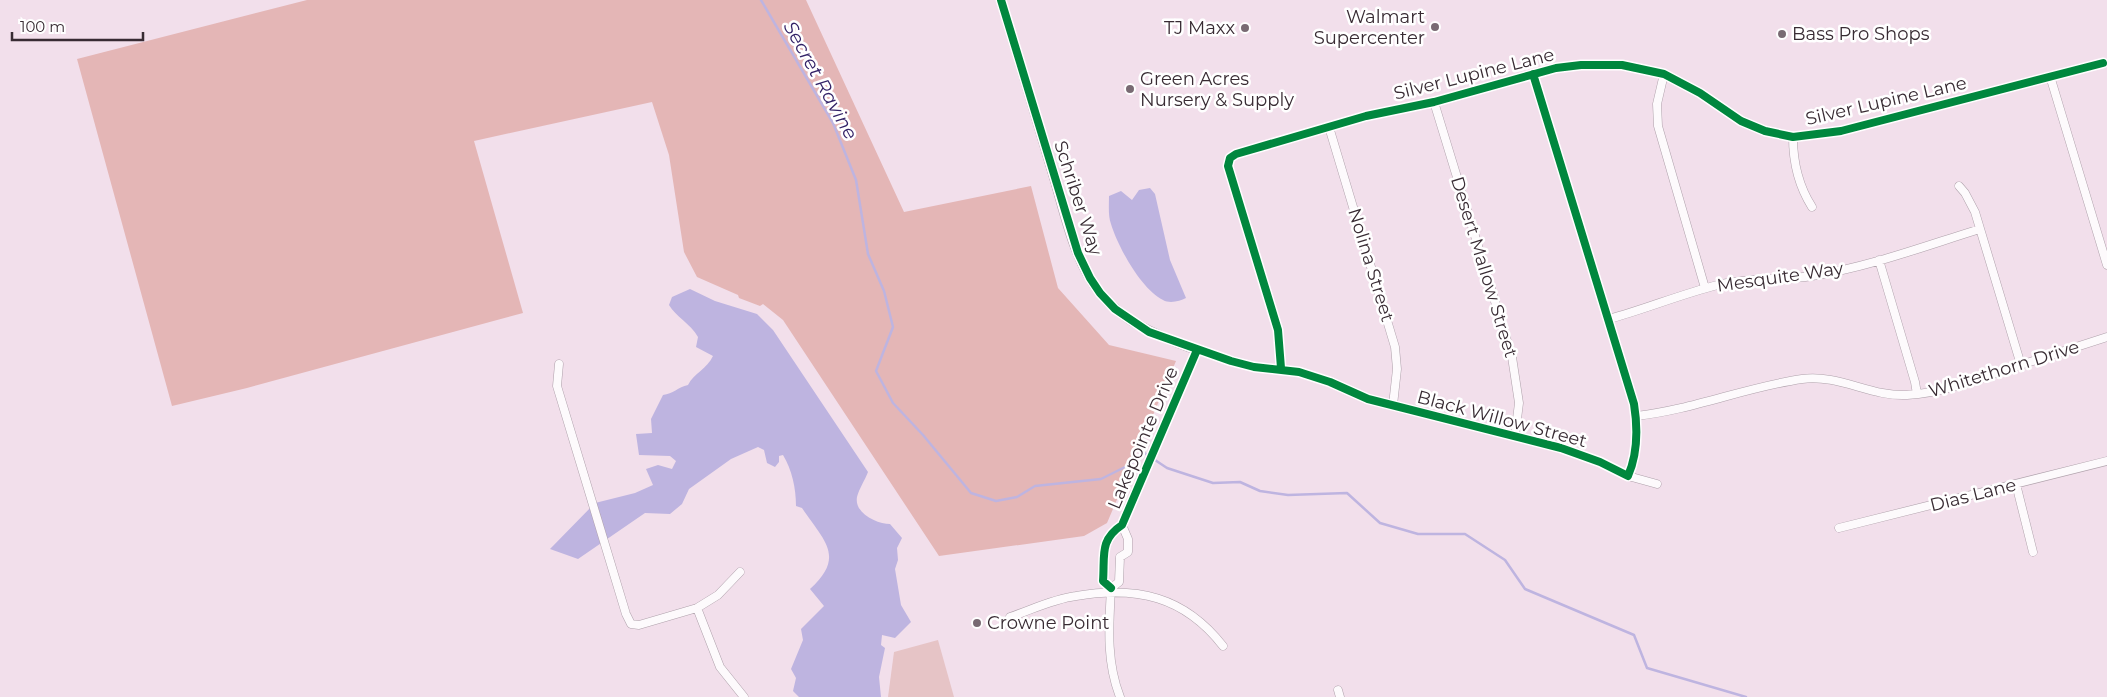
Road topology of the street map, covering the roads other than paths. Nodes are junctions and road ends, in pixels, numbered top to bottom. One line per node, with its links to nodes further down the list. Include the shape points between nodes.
1 (1001, 0): 17 (street, Schriber Way, via 1068,222 1090,278 1115,309 1130,320 1149,332)
2 (2103, 62): 5 (street, Silver Lupine Lane)
3 (1534, 74): 4 (street, Silver Lupine Lane, via 1566,67 1607,64 1636,66); 6 (street, Silver Lupine Lane); 15 (street)
4 (1664, 74): 8 (street, Silver Lupine Lane, via 1700,93 1740,121); 14 (street, via 1657,104 1658,126)
5 (2050, 76): 8 (street, Silver Lupine Lane, via 1841,131); 13 (street)
6 (1434, 102): 7 (street, Silver Lupine Lane); 24 (street, Desert Mallow Street, via 1512,356 1519,403)
7 (1329, 127): 20 (street, Silver Lupine Lane, via 1236,154 1230,158 1228,166 1278,330); 22 (street, Nolina Street, via 1391,329 1397,370)
8 (1793, 137): 10 (street, via 1795,167)
9 (1959, 186): 11 (street, via 1971,202)
10 (1812, 206)
11 (1980, 229): 12 (street, Mesquite Way); 19 (street)
12 (1880, 260): 14 (street, Mesquite Way, via 1813,276 1766,278); 21 (street)
13 (2107, 265)
14 (1705, 288): 15 (street, Mesquite Way)
15 (1609, 319): 23 (street)
16 (2107, 337): 19 (street, Whitethorn Drive)
17 (1197, 350): 20 (street, Black Willow Street, via 1254,367); 29 (street, Lakepointe Drive)
18 (559, 364): 36 (street, via 557,386 631,624 639,625)
19 (2021, 365): 21 (street, Whitethorn Drive, via 1956,387)
20 (1282, 368): 22 (street, Black Willow Street)
21 (1917, 394): 23 (street, Whitethorn Drive, via 1871,392 1830,380 1806,378)
22 (1393, 405): 24 (street, Black Willow Street)
23 (1636, 416): 26 (street, via 1635,452)
24 (1515, 435): 26 (street, Black Willow Street, via 1582,455)
25 (2107, 461): 28 (street, Dias Lane)
26 (1628, 476): 27 (street, Black Willow Street)
27 (1657, 484)
28 (2016, 484): 30 (street, Dias Lane); 31 (street)
29 (1122, 525): 32 (street, Lakepointe Drive, via 1104,543); 33 (street, Lakepointe Drive, via 1128,538 1128,552)
30 (1839, 528)
31 (2033, 552)
32 (1104, 553): 33 (street); 35 (street, Lakepointe Drive, via 1102,581)
33 (1120, 557): 35 (street, Lakepointe Drive, via 1119,582)
34 (740, 572): 36 (street, via 718,595)
35 (1110, 591): 37 (street, via 1076,596); 38 (street, via 1171,602 1197,618); 40 (street, Lakepointe Drive, via 1109,655)
36 (697, 608): 39 (street, via 720,666)
37 (1010, 617)
38 (1223, 646)
39 (744, 697)
40 (1120, 697)

